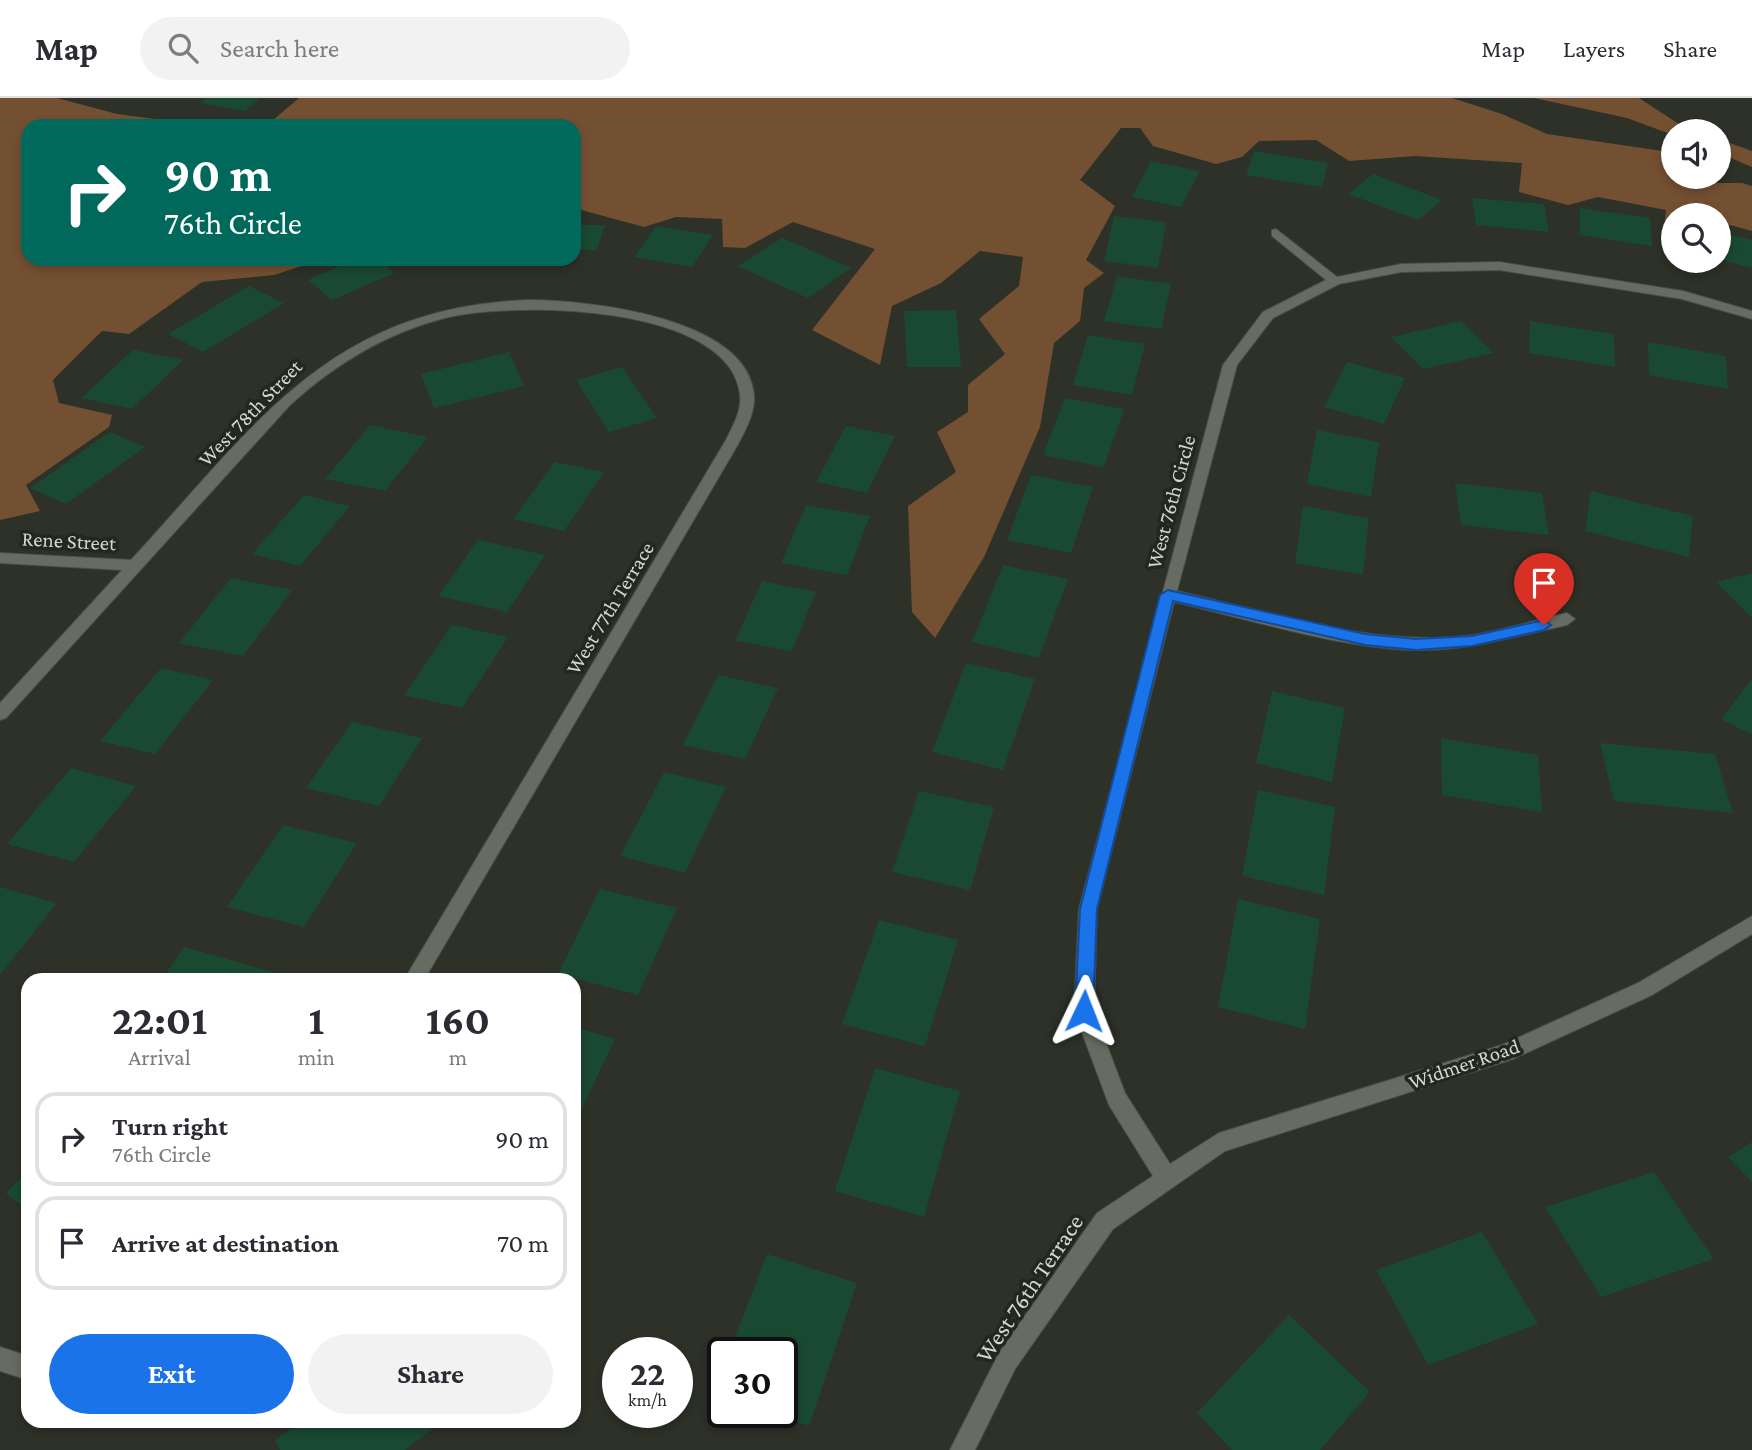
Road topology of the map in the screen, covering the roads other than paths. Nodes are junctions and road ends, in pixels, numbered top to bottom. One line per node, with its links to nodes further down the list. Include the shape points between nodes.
1 (1276, 233): 2 (street)
2 (1335, 281): 4 (street, West 76th Circle, via 1401,268 1499,266 1683,295); 7 (street, West 76th Circle, via 1268,315 1230,365)
3 (617, 313): 6 (street, West 78th Street, via 541,304 498,306 405,326 352,349 285,402); 11 (street, West 77th Terrace, via 704,337 734,361 747,390 746,415)
4 (1752, 315)
5 (0, 558): 6 (street, Rene Street)
6 (136, 566): 9 (street, West 78th Street)
7 (1168, 595): 8 (street, via 1365,640 1416,644 1472,641); 12 (street, West 76th Circle, via 1088,909 1084,1011 1116,1098)
8 (1567, 620)
9 (0, 714)
10 (1752, 924): 12 (street, Widmer Road, via 1645,989 1506,1053 1219,1143)
11 (418, 973)
12 (1167, 1179): 15 (street, West 76th Terrace, via 1105,1221 1007,1361)
13 (0, 1359): 14 (street)
14 (21, 1366)
15 (962, 1450)

